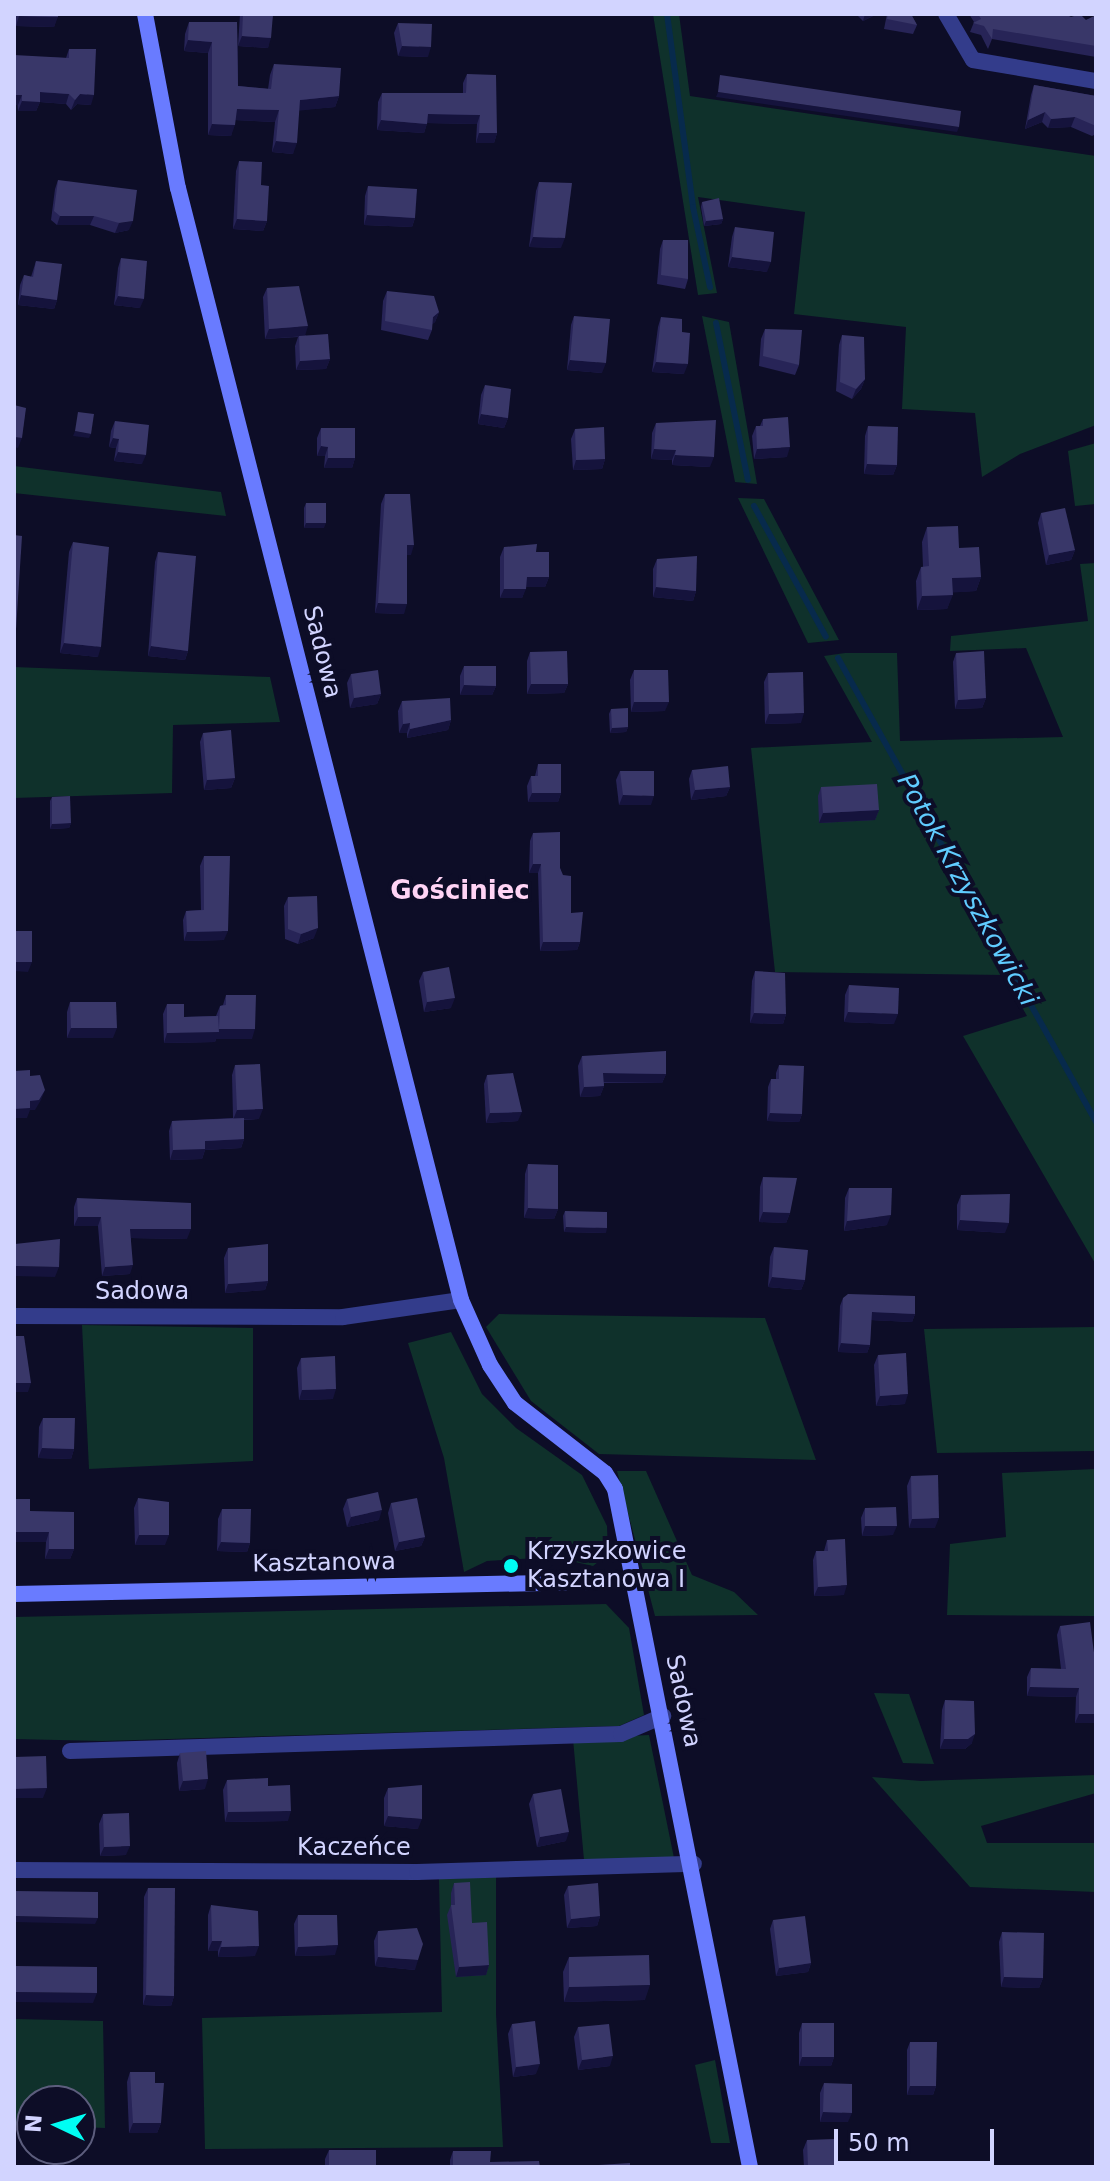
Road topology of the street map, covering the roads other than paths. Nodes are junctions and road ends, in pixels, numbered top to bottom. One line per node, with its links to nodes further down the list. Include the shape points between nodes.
1 (145, 14): 4 (street, Sadowa, via 178,188)
2 (946, 14): 3 (street, via 973,60)
3 (1096, 81)
4 (461, 1300): 5 (street, Sadowa, via 343,1317); 6 (street, Sadowa, via 490,1365 515,1403 605,1473 615,1489)
5 (14, 1316)
6 (635, 1581): 7 (street, Kasztanowa); 8 (street, Sadowa)
7 (14, 1594)
8 (663, 1716): 9 (street, via 621,1734); 10 (street, Sadowa)
9 (70, 1751)
10 (694, 1864): 11 (street, Kaczeńce, via 417,1872); 12 (street, Sadowa)
11 (14, 1870)
12 (750, 2167)

